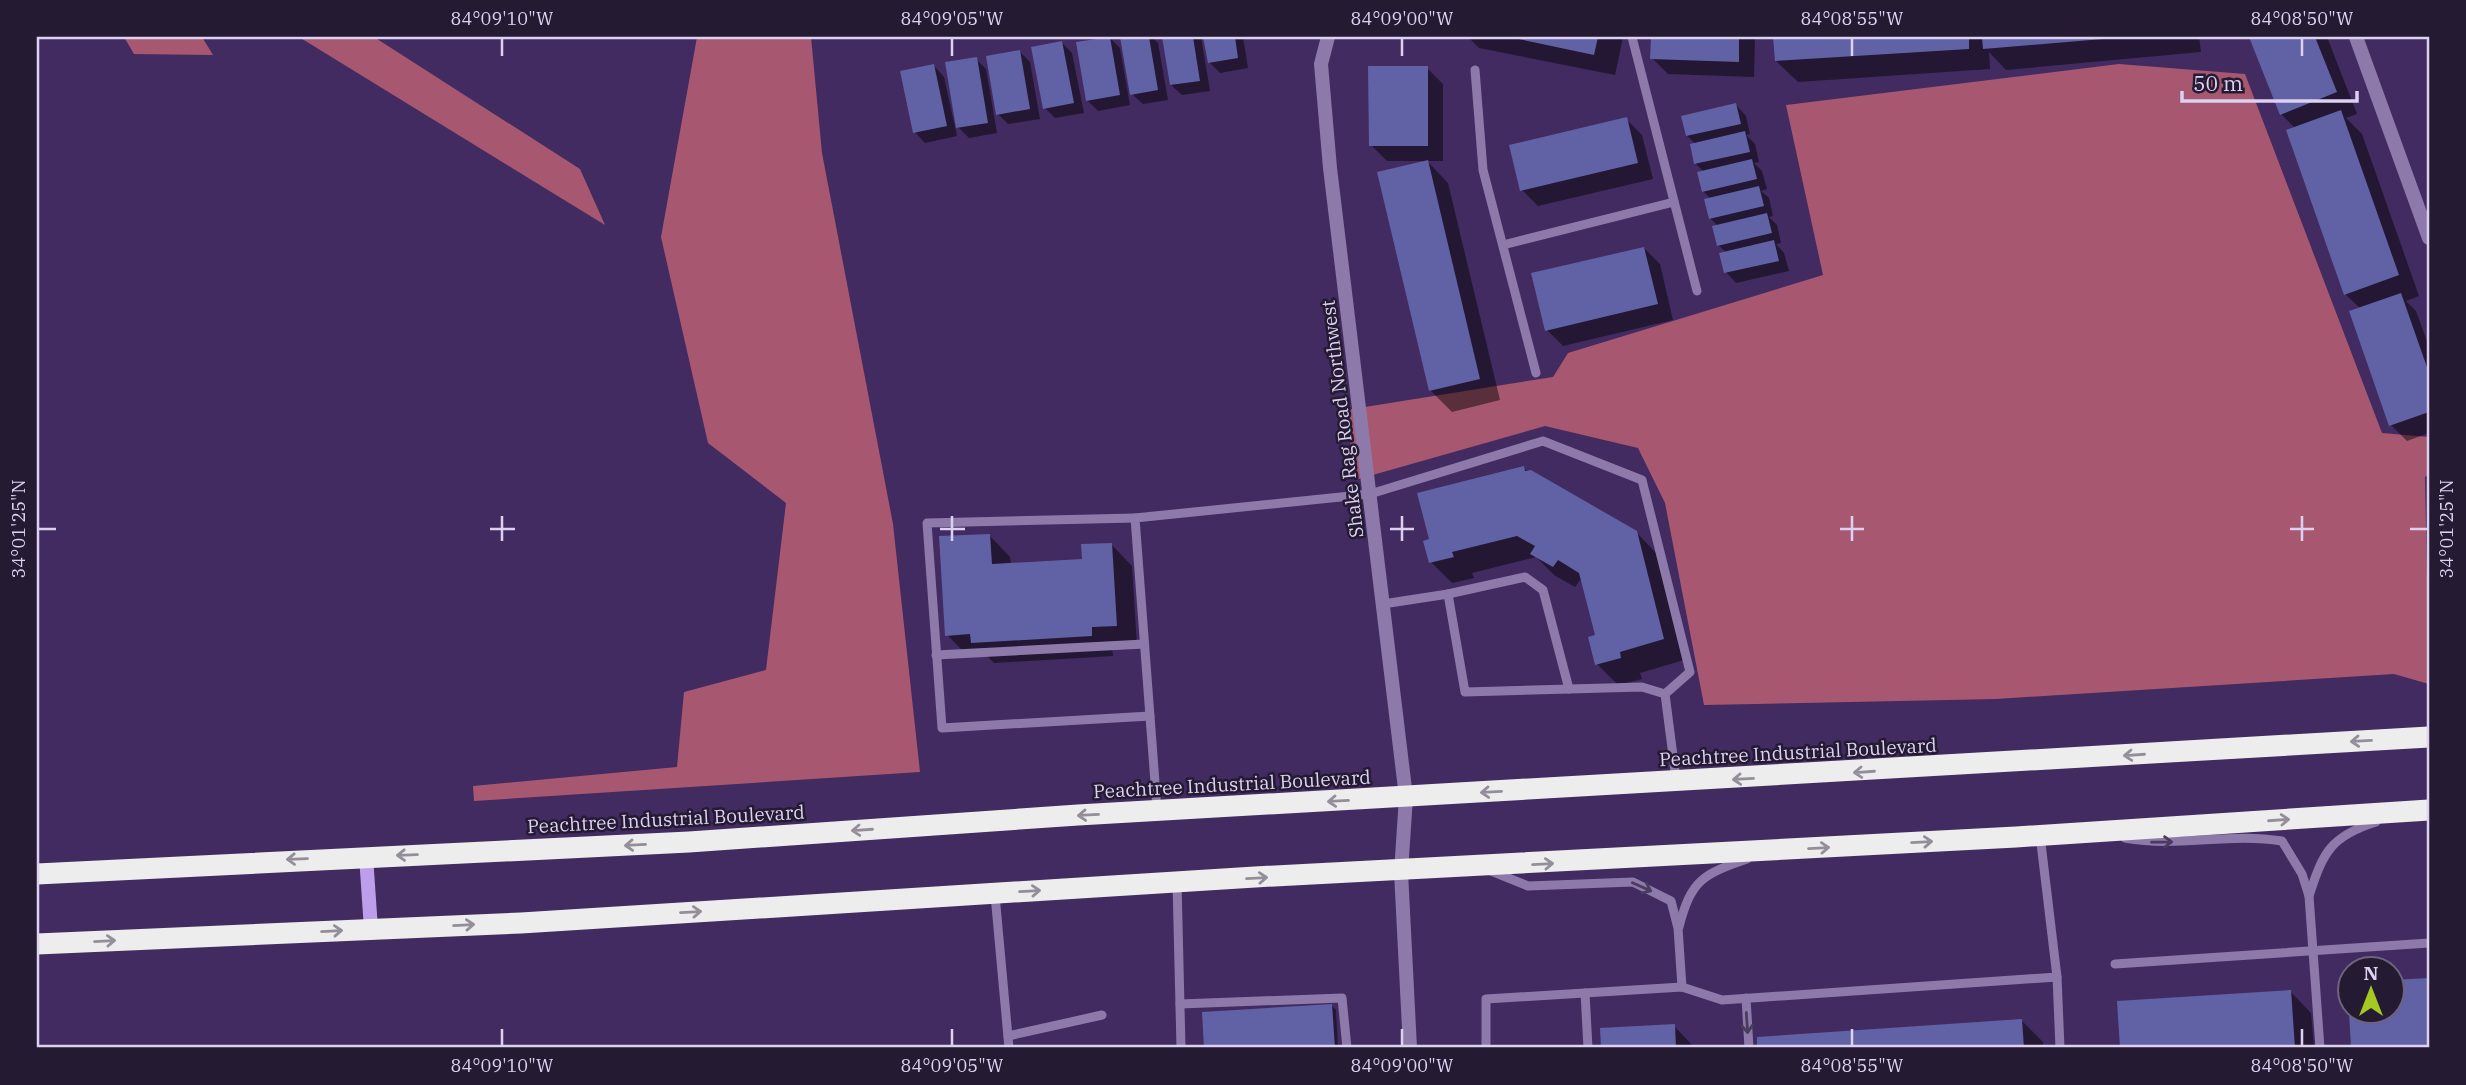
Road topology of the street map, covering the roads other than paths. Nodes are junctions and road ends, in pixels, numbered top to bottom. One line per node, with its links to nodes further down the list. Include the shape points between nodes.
1 (1328, 37): 10 (street, Shake Rag Road Northwest, via 1321,64 1330,168)
2 (1632, 37): 5 (lane)
3 (2356, 37): 6 (street)
4 (1475, 70): 7 (lane, via 1483,170)
5 (1674, 202): 7 (lane); 8 (lane)
6 (2429, 238)
7 (1503, 245): 9 (lane)
8 (1697, 291)
9 (1536, 373)
10 (1370, 494): 11 (lane); 13 (street, Shake Rag Road Northwest); 17 (lane, via 1543,441 1642,480 1690,672)
11 (1135, 518): 14 (lane); 15 (lane, via 927,523)
12 (1447, 594): 13 (lane); 16 (lane, via 1465,692); 16 (lane, via 1525,577 1543,590)
13 (1383, 604): 21 (street, Shake Rag Road Northwest)
14 (1144, 644): 15 (lane); 18 (lane)
15 (936, 654): 18 (lane, via 942,728)
16 (1569, 689): 17 (lane, via 1642,687)
17 (1665, 694): 20 (lane)
18 (1150, 716): 23 (lane)
19 (2429, 737): 20 (highway, Peachtree Industrial Boulevard, one-way to 20)
20 (1676, 782): 21 (highway, Peachtree Industrial Boulevard, one-way to 21)
21 (1406, 797): 23 (highway, Peachtree Industrial Boulevard, one-way to 23); 30 (street, Shake Rag Road Northwest)
22 (2429, 810): 24 (highway)
23 (1157, 811): 28 (highway, Peachtree Industrial Boulevard, one-way to 28, via 689,842)
24 (2407, 811): 25 (highway, one-way to 24); 34 (lane, via 2334,841 2316,872)
25 (2095, 832): 26 (highway); 34 (lane, one-way to 34, via 2155,843 2250,835 2282,841)
26 (2040, 835): 27 (highway, one-way to 26); 41 (lane)
27 (1771, 851): 29 (highway, one-way to 27); 35 (lane, via 1708,872 1686,900)
28 (366, 856): 31 (highway, Peachtree Industrial Boulevard, one-way to 31); 36 (main road)
29 (1481, 867): 30 (highway); 35 (lane, one-way to 35, via 1528,886 1633,882 1671,901)
30 (1401, 872): 32 (highway, one-way to 30); 51 (street, Shake Rag Road Northwest)
31 (37, 874)
32 (1177, 882): 33 (highway, one-way to 32); 45 (lane)
33 (995, 893): 36 (highway, one-way to 33); 47 (lane)
34 (2309, 896): 39 (lane)
35 (1678, 928): 42 (lane)
36 (371, 929): 38 (highway, one-way to 36)
37 (2429, 943): 39 (lane)
38 (37, 944)
39 (2313, 951): 40 (lane); 56 (lane)
40 (2115, 964)
41 (2057, 977): 44 (lane); 55 (lane)
42 (1682, 987): 43 (lane); 44 (lane, via 1721,1000)
43 (1586, 993): 52 (lane, via 1486,999); 53 (lane)
44 (1746, 998): 54 (lane, one-way to 54)
45 (1180, 1003): 49 (lane); 50 (lane, via 1342,998)
46 (1102, 1015): 47 (lane)
47 (1008, 1036): 48 (lane)
48 (1009, 1048)
49 (1181, 1048)
50 (1347, 1048)
51 (1410, 1048)
52 (1486, 1048)
53 (1588, 1048)
54 (1749, 1048)
55 (2060, 1048)
56 (2320, 1048)

